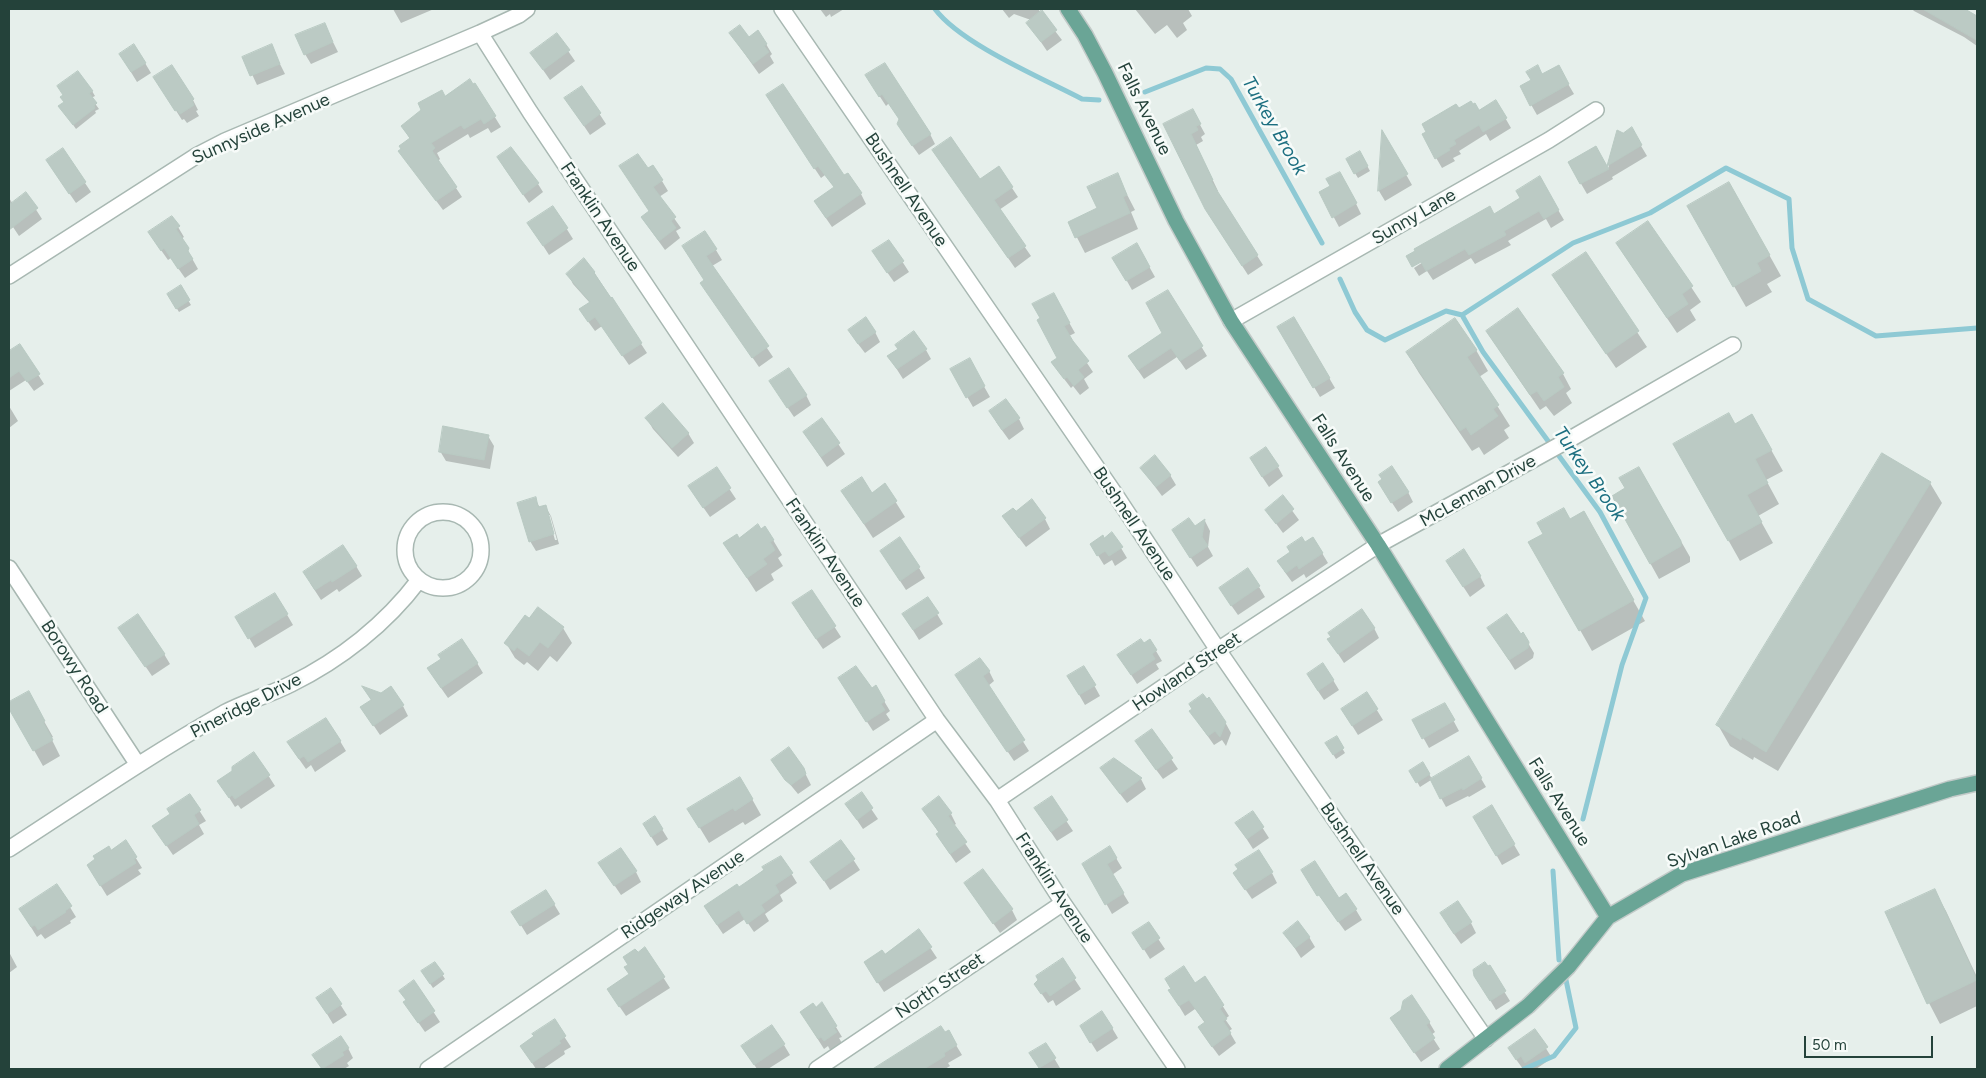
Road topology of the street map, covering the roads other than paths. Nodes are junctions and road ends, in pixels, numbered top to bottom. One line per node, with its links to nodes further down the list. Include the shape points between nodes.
1 (527, 9): 4 (street, Sunnyside Avenue)
2 (782, 9): 12 (street, Bushnell Avenue, via 1115,494)
3 (1068, 9): 7 (main road, Falls Avenue, via 1106,73 1176,221)
4 (480, 33): 6 (street, Sunnyside Avenue, via 203,152); 13 (street, Franklin Avenue)
5 (1596, 110): 7 (street, Sunny Lane)
6 (9, 276)
7 (1231, 321): 9 (main road, Falls Avenue)
8 (1733, 345): 9 (street, McLennan Drive)
9 (1378, 545): 12 (street, Howland Street); 19 (main road, Falls Avenue)
10 (9, 568): 14 (street, Borowy Road)
11 (419, 580): 11 (street, via 429,586 452,587 471,575 481,554 476,530 468,521 458,514 440,512 422,517 413,525 404,548 410,571); 14 (street, Pineridge Drive, via 401,603 354,646 291,684 226,712)
12 (1218, 650): 16 (street, Howland Street); 20 (street, Bushnell Avenue)
13 (937, 720): 16 (street, Franklin Avenue); 21 (street, Ridgeway Avenue)
14 (138, 766): 17 (street, Pineridge Drive)
15 (1977, 783): 19 (main road, Sylvan Lake Road, via 1682,874)
16 (997, 800): 18 (street, Franklin Avenue)
17 (9, 848)
18 (1063, 903): 22 (street, North Street); 23 (street, Franklin Avenue)
19 (1608, 917): 20 (main road, Sylvan Lake Road, via 1568,967 1528,1006)
20 (1486, 1039): 24 (main road, Sylvan Lake Road)
21 (428, 1069)
22 (817, 1069)
23 (1177, 1069)
24 (1447, 1069)

